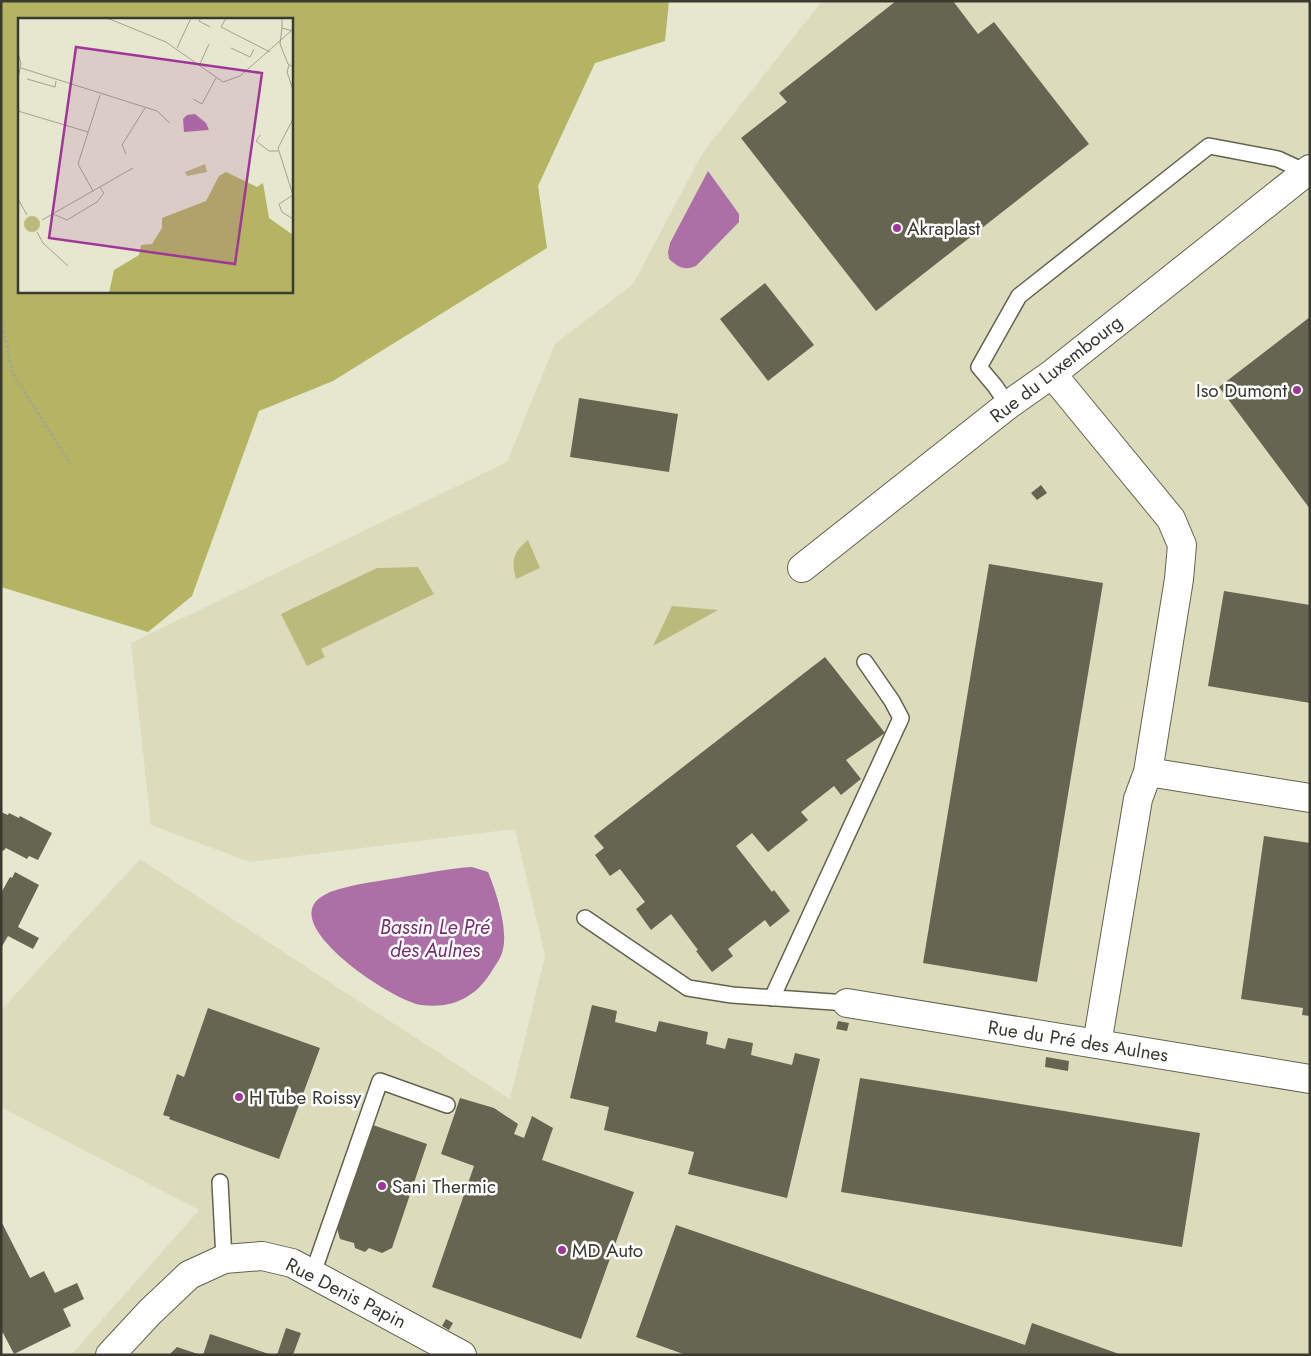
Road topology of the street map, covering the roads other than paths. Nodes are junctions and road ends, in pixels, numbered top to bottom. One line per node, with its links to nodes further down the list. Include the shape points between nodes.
1 (1308, 171): 2 (street, Rue du Luxembourg); 3 (lane, via 1278,159 1209,146 1018,296 979,367)
2 (1052, 374): 3 (street, Rue du Luxembourg); 6 (street, via 1171,519 1182,545)
3 (1008, 406): 4 (street, Rue du Luxembourg)
4 (802, 568)
5 (865, 662): 9 (lane, via 900,718)
6 (1148, 772): 7 (street); 11 (street, via 1138,799)
7 (1310, 798)
8 (584, 918): 9 (lane, via 688,988)
9 (772, 998): 10 (lane)
10 (847, 1003): 11 (street, Rue du Pré des Aulnes)
11 (1097, 1044): 12 (street, Rue du Pré des Aulnes)
12 (1310, 1079)
13 (447, 1105): 16 (lane, via 380,1081)
14 (220, 1182): 15 (lane)
15 (224, 1259): 16 (street, Rue Denis Papin, via 262,1256 292,1263); 18 (street, Rue Denis Papin, via 189,1274)
16 (313, 1274): 17 (street, Rue Denis Papin)
17 (447, 1351)
18 (110, 1355)

